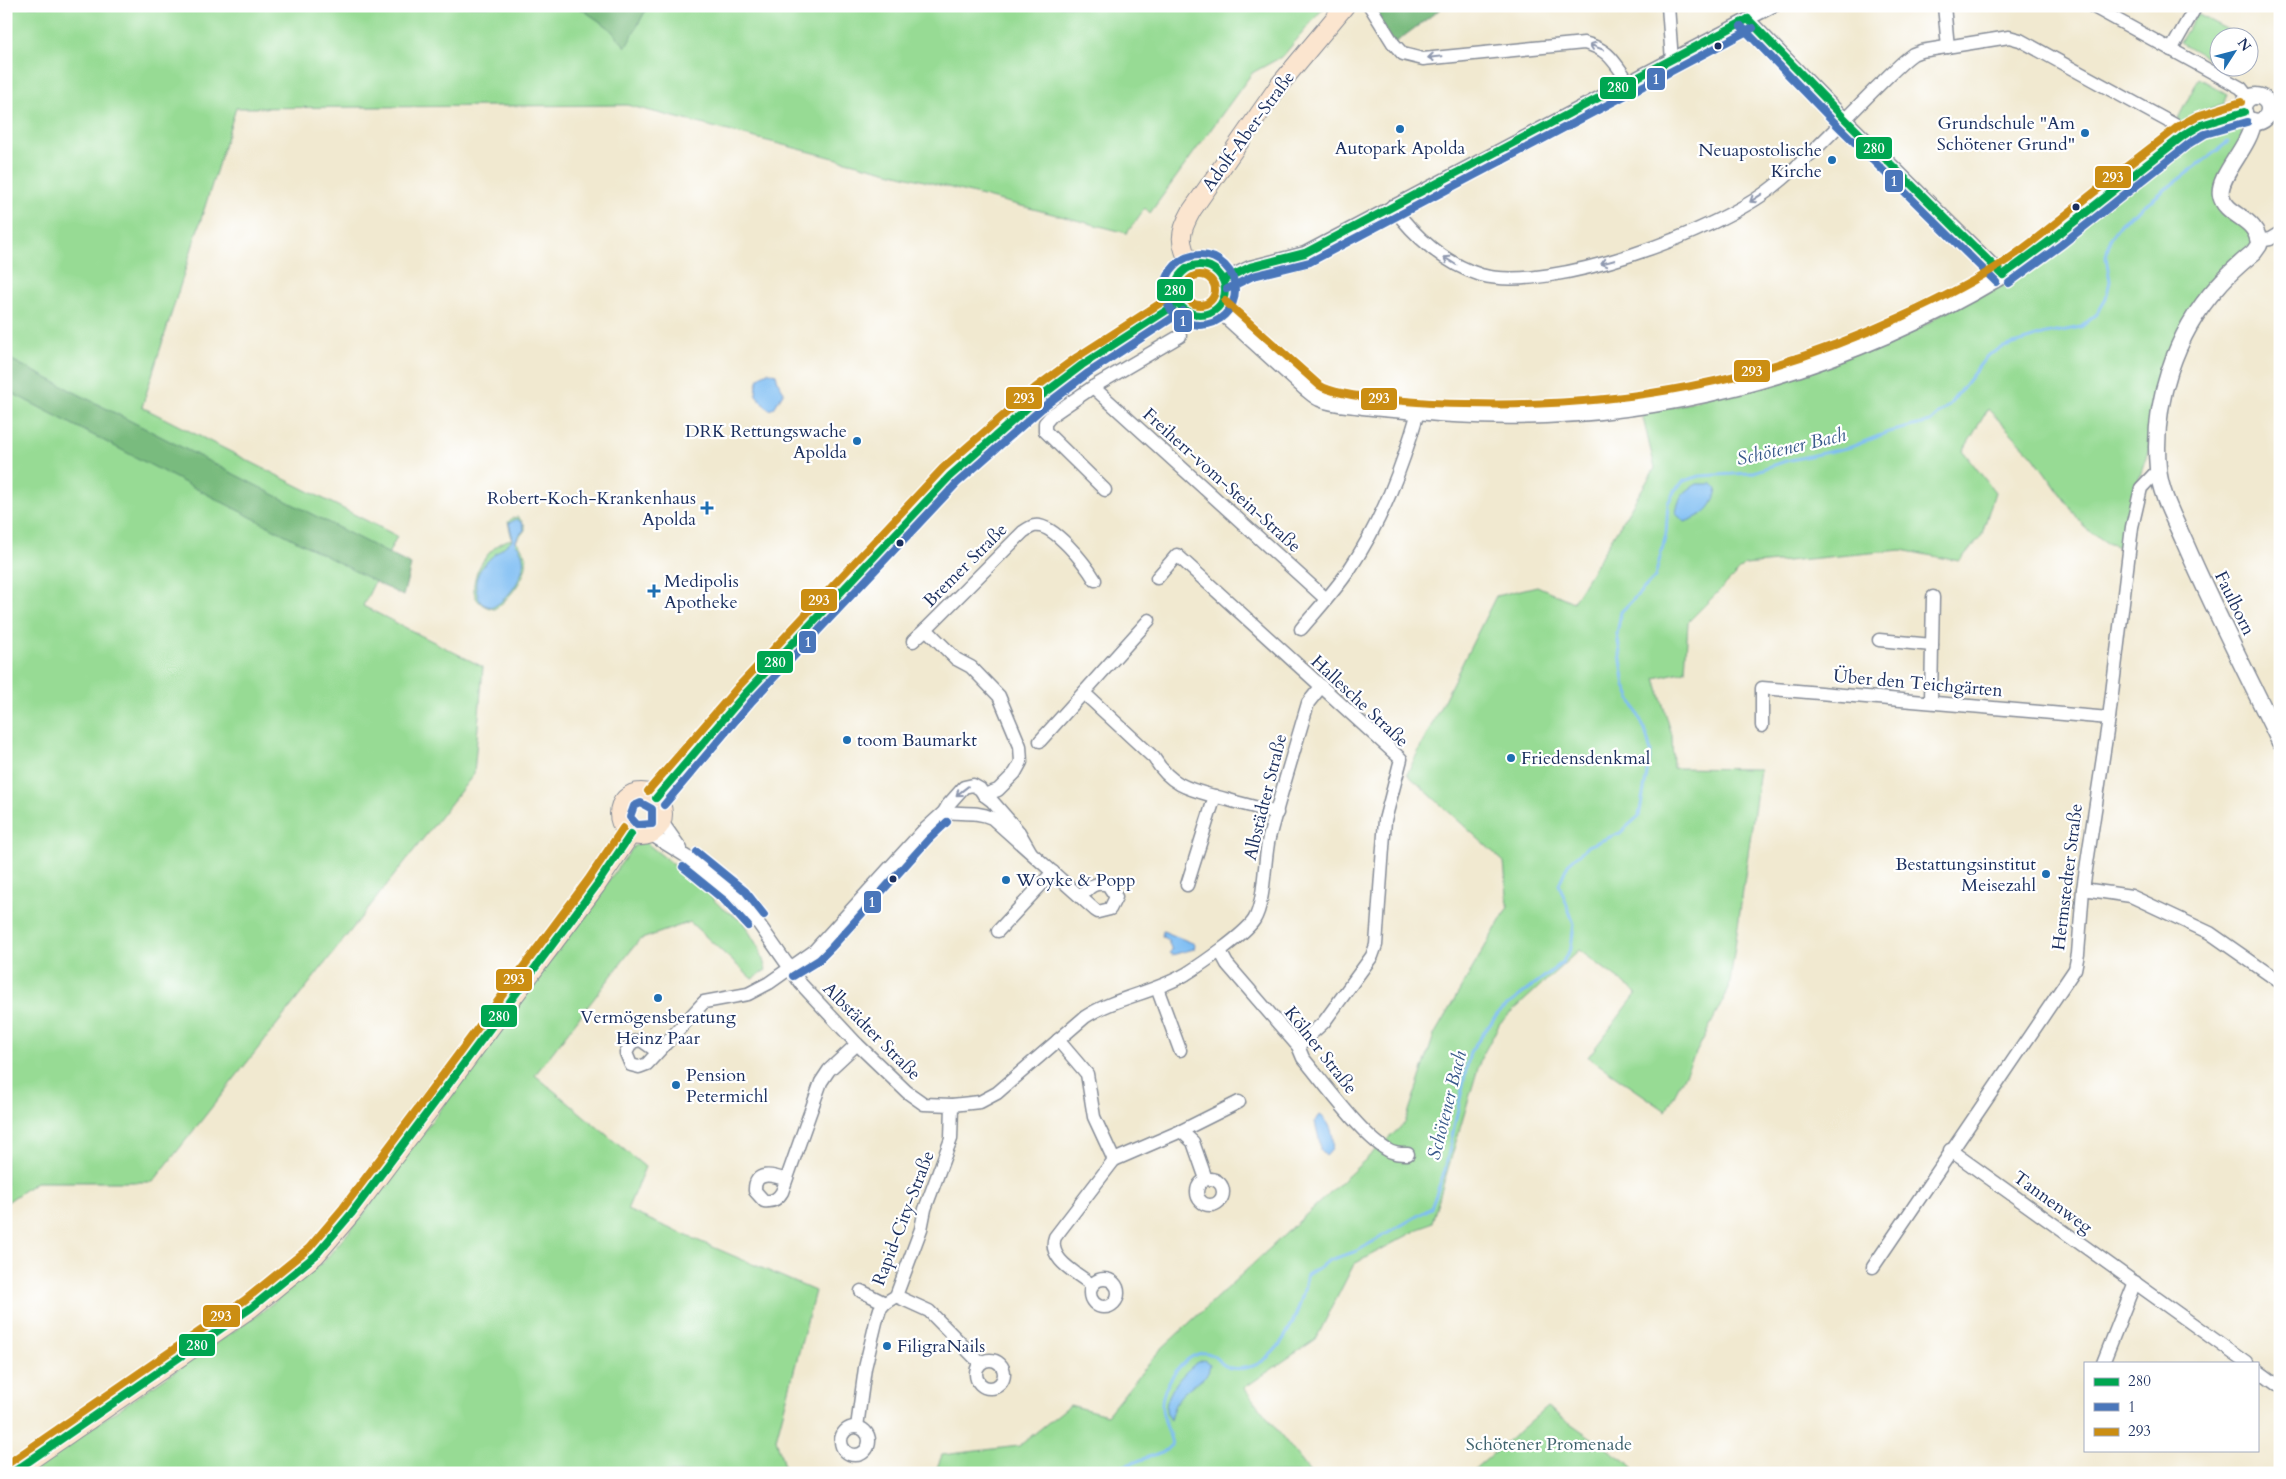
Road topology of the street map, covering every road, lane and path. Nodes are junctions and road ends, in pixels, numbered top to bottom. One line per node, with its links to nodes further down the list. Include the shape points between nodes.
1 (1345, 6): 20 (main road, Adolf-Aber-Straße, via 1280,84 1192,210 1182,228 1182,247)
2 (1370, 6): 12 (street, one-way to 2, via 1606,52 1599,46 1584,43 1423,59 1403,54)
3 (1668, 6): 11 (street)
4 (1773, 6): 8 (street)
5 (1944, 6): 9 (street)
6 (2092, 6): 10 (street)
7 (2196, 6): 10 (street)
8 (1748, 19): 11 (street); 15 (street)
9 (1948, 47): 15 (street, via 1913,54); 16 (street, via 2009,37 2020,40 2175,125)
10 (2171, 50): 14 (street, via 2241,88)
11 (1672, 61): 12 (street)
12 (1628, 82): 17 (street)
13 (2274, 107): 14 (street, via 2265,118); 14 (street, via 2260,97)
14 (2248, 111): 16 (street, via 2201,125); 19 (street, via 2249,137 2220,186 2227,206 2254,228)
15 (1845, 119): 17 (street, one-way to 17, via 1771,188 1739,209 1682,238 1565,272 1498,278 1479,274 1454,264 1430,247); 21 (street)
16 (2184, 135): 21 (street)
17 (1392, 206): 22 (street, via 1305,253 1250,267)
18 (2280, 233): 19 (street)
19 (2259, 242): 28 (street, via 2254,252 2218,286 2200,309 2177,351 2162,404)
20 (1191, 267): 22 (main road, via 1213,268); 23 (main road, via 1176,282 1174,289)
21 (2003, 274): 27 (street, via 1925,318 1844,354 1744,385 1675,401 1581,414 1524,416)
22 (1223, 280): 24 (main road, via 1225,295)
23 (1178, 303): 24 (main road, via 1189,314 1197,316 1212,313); 49 (main road, via 1082,365 1041,396 950,476 745,694)
24 (1218, 308): 27 (street, via 1320,398)
25 (1180, 336): 26 (street)
26 (1093, 387): 29 (street, via 1052,416 1045,423 1045,431); 33 (street, Freiherr-vom-Stein-Straße)
27 (1418, 412): 33 (street, via 1405,456 1373,531 1349,571)
28 (2158, 470): 43 (street, Hermstedter Straße, via 2141,488 2132,527); 46 (street, Faulborn, via 2169,507)
29 (1105, 490)
30 (1157, 578): 40 (street, Hallesche Straße, via 1178,555)
31 (1095, 580): 35 (street, Bremer Straße, via 1085,563 1052,532 1034,526 1023,532)
32 (1933, 597): 39 (street)
33 (1326, 600): 36 (street)
34 (1150, 620): 41 (street)
35 (926, 628): 38 (street, Bremer Straße); 47 (street, Bremer Straße, via 956,659 971,667 1000,696 1020,746 1021,762 1016,773 998,790)
36 (1301, 629)
37 (1879, 640): 39 (street)
38 (913, 641)
39 (1932, 645): 42 (street)
40 (1320, 688): 52 (street, Albstädter Straße, via 1308,703); 67 (street, Hallesche Straße, via 1401,759 1384,820 1376,945 1372,956 1324,1022)
41 (1084, 693): 45 (street); 48 (street, via 1178,784 1194,792)
42 (1931, 701): 43 (street, Über den Teichgärten); 44 (street, Über den Teichgärten, via 1762,688)
43 (2109, 718): 58 (street, Hermstedter Straße)
44 (1762, 726)
45 (1040, 741)
46 (2280, 742)
47 (984, 796): 50 (street, one-way to 50, via 976,786 968,785 958,792); 51 (street, via 983,806); 55 (street, via 992,800 1019,832)
48 (1215, 796): 52 (street); 57 (street)
49 (656, 798): 53 (main road, via 663,811); 54 (main road, via 636,793 622,803 620,820)
50 (944, 812): 51 (street); 62 (street, via 812,952)
51 (978, 812): 55 (street, via 992,818)
52 (1277, 813): 61 (street, Albstädter Straße, via 1269,839 1259,908 1254,920)
53 (656, 828): 54 (main road, via 640,836); 62 (street, Albstädter Straße, via 738,898)
54 (632, 834): 89 (main road, via 351,1214 316,1255 251,1308)
55 (1030, 851): 56 (street)
56 (1052, 872): 59 (street); 60 (street)
57 (1187, 885)
58 (2083, 889): 63 (street, via 2131,896 2158,908 2210,933); 73 (street, Hermstedter Straße, via 2075,969)
59 (1080, 897)
60 (998, 931)
61 (1220, 951): 64 (street, Albstädter Straße); 67 (street, Kölner Straße, via 1227,964)
62 (788, 968): 66 (street, Albstädter Straße); 69 (street, via 748,994 704,1002)
63 (2280, 982)
64 (1157, 988): 65 (street, Albstädter Straße, via 1100,1007); 68 (street)
65 (1058, 1040): 71 (street, Albstädter Straße, via 997,1092 980,1102); 75 (street, via 1087,1074 1094,1117)
66 (857, 1044): 71 (street, Albstädter Straße, via 906,1092 924,1104); 77 (street, via 821,1082)
67 (1298, 1046): 74 (street, Kölner Straße, via 1303,1058 1377,1142 1397,1154)
68 (1180, 1050)
69 (658, 1052)
70 (1239, 1102): 72 (street)
71 (952, 1105): 82 (street, Rapid-City-Straße, via 952,1139 925,1209 921,1229)
72 (1181, 1131): 75 (street); 76 (street, via 1193,1142)
73 (1950, 1150): 78 (street, Hermstedter Straße); 79 (street, Tannenweg)
74 (1408, 1154)
75 (1114, 1160): 80 (street, via 1055,1237 1052,1246 1056,1256)
76 (1206, 1179)
77 (786, 1180)
78 (1872, 1268)
79 (2135, 1282): 83 (street); 84 (street, Tannenweg)
80 (1092, 1285)
81 (861, 1291): 82 (street)
82 (891, 1299): 85 (street, via 929,1311); 88 (street, Rapid-City-Straße, via 880,1309 870,1345)
83 (2103, 1362)
84 (2245, 1362)
85 (980, 1363)
86 (2258, 1371): 87 (street)
87 (2280, 1387)
88 (857, 1427)
89 (12, 1473)

